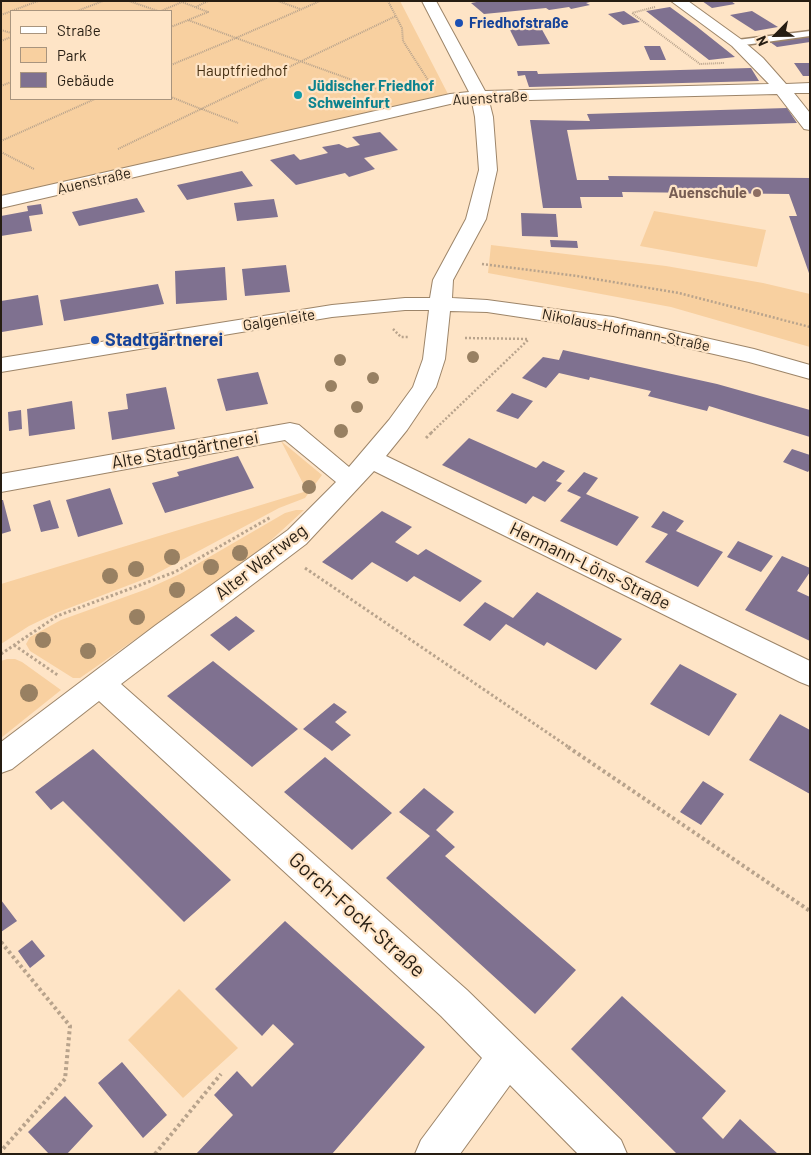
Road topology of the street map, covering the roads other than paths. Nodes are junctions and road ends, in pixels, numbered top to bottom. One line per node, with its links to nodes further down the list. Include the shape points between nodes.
1 (429, 1): 7 (street)
2 (679, 2): 4 (street)
3 (810, 33): 4 (lane)
4 (737, 43): 6 (street)
5 (810, 88): 6 (street, Auenstraße)
6 (782, 89): 7 (street, Auenstraße); 8 (street)
7 (479, 96): 9 (street, Auenstraße, via 450,99); 10 (street, via 488,170 476,219 443,280)
8 (810, 125)
9 (1, 202)
10 (440, 304): 11 (street, Galgenleite, via 405,304 332,312); 12 (street, Nikolaus-Hofmann-Straße, via 486,306 613,324); 13 (street, Alter Wartweg, via 434,359 424,387 398,425)
11 (1, 365)
12 (810, 372)
13 (379, 463): 14 (street, Alter Wartweg); 16 (street, Hermann-Löns-Straße)
14 (351, 482): 15 (street, Alte Stadtgärtnerei, via 290,431); 17 (street, Alter Wartweg, via 297,537)
15 (1, 483)
16 (810, 674)
17 (94, 689): 18 (street, Alter Wartweg); 19 (street, Gorch-Fock-Straße, via 454,1002)
18 (1, 760)
19 (508, 1055): 20 (street); 21 (street, Gorch-Fock-Straße)
20 (435, 1154)
21 (608, 1154)

